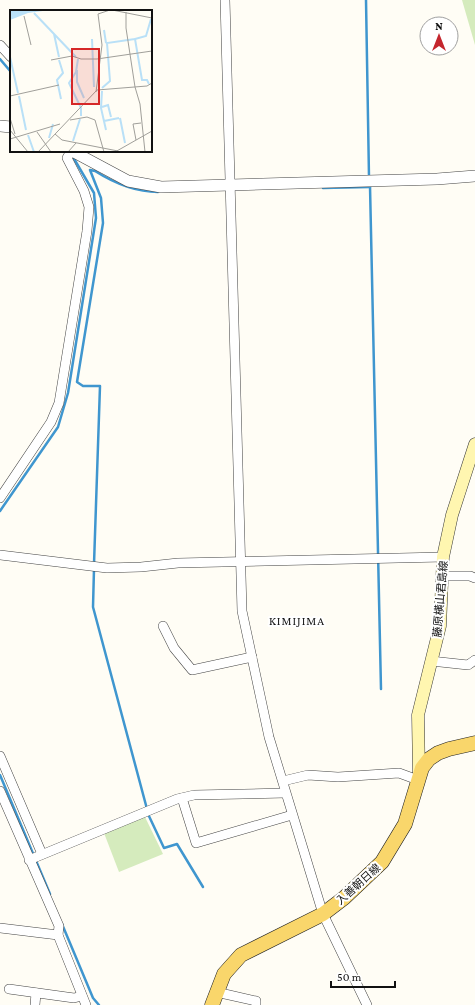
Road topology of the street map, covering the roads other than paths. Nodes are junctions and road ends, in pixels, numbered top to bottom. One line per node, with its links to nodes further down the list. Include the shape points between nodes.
1 (225, 0): 9 (street)
2 (0, 45): 3 (street)
3 (10, 56)
4 (0, 126): 5 (street)
5 (10, 127)
6 (71, 152): 11 (street, via 67,158 89,207 59,403 51,422)
7 (74, 152): 9 (street, via 128,181 161,187)
8 (475, 176): 9 (street)
9 (230, 184): 14 (street)
10 (475, 444): 13 (main road, 藤原横山君島線, via 452,514)
11 (0, 498)
12 (0, 555): 14 (street, via 107,568)
13 (443, 557): 14 (street); 15 (main road, 藤原横山君島線)
14 (239, 562): 18 (street, via 242,611)
15 (442, 576): 16 (street); 20 (main road, 藤原横山君島線, via 440,626)
16 (475, 578)
17 (163, 626): 18 (street, via 174,648 192,670)
18 (252, 657): 24 (street, via 269,737)
19 (475, 660): 20 (street, via 468,664)
20 (431, 661): 23 (main road, 藤原横山君島線, via 418,715)
21 (475, 744): 23 (main road, 入善朝日線, via 449,748 438,753 422,768)
22 (0, 756): 29 (street)
23 (418, 780): 24 (street, via 399,773 338,777 308,775); 31 (main road, 入善朝日線, via 405,824 382,862)
24 (283, 781): 26 (street)
25 (0, 791): 30 (street)
26 (285, 793): 27 (street, via 194,795); 28 (street)
27 (182, 798): 28 (street, via 196,843); 29 (street)
28 (292, 815): 31 (street)
29 (42, 854): 30 (street)
30 (29, 860): 33 (street, via 59,926)
31 (323, 914): 36 (main road, 入善朝日線, via 242,955 224,974); 40 (street)
32 (0, 928): 33 (street)
33 (58, 935): 37 (street)
34 (10, 989): 35 (street)
35 (36, 993): 37 (street); 38 (street)
36 (214, 999): 39 (street, via 256,1001)
37 (84, 1001)
38 (35, 1005)
39 (256, 1005)
40 (367, 1005)

